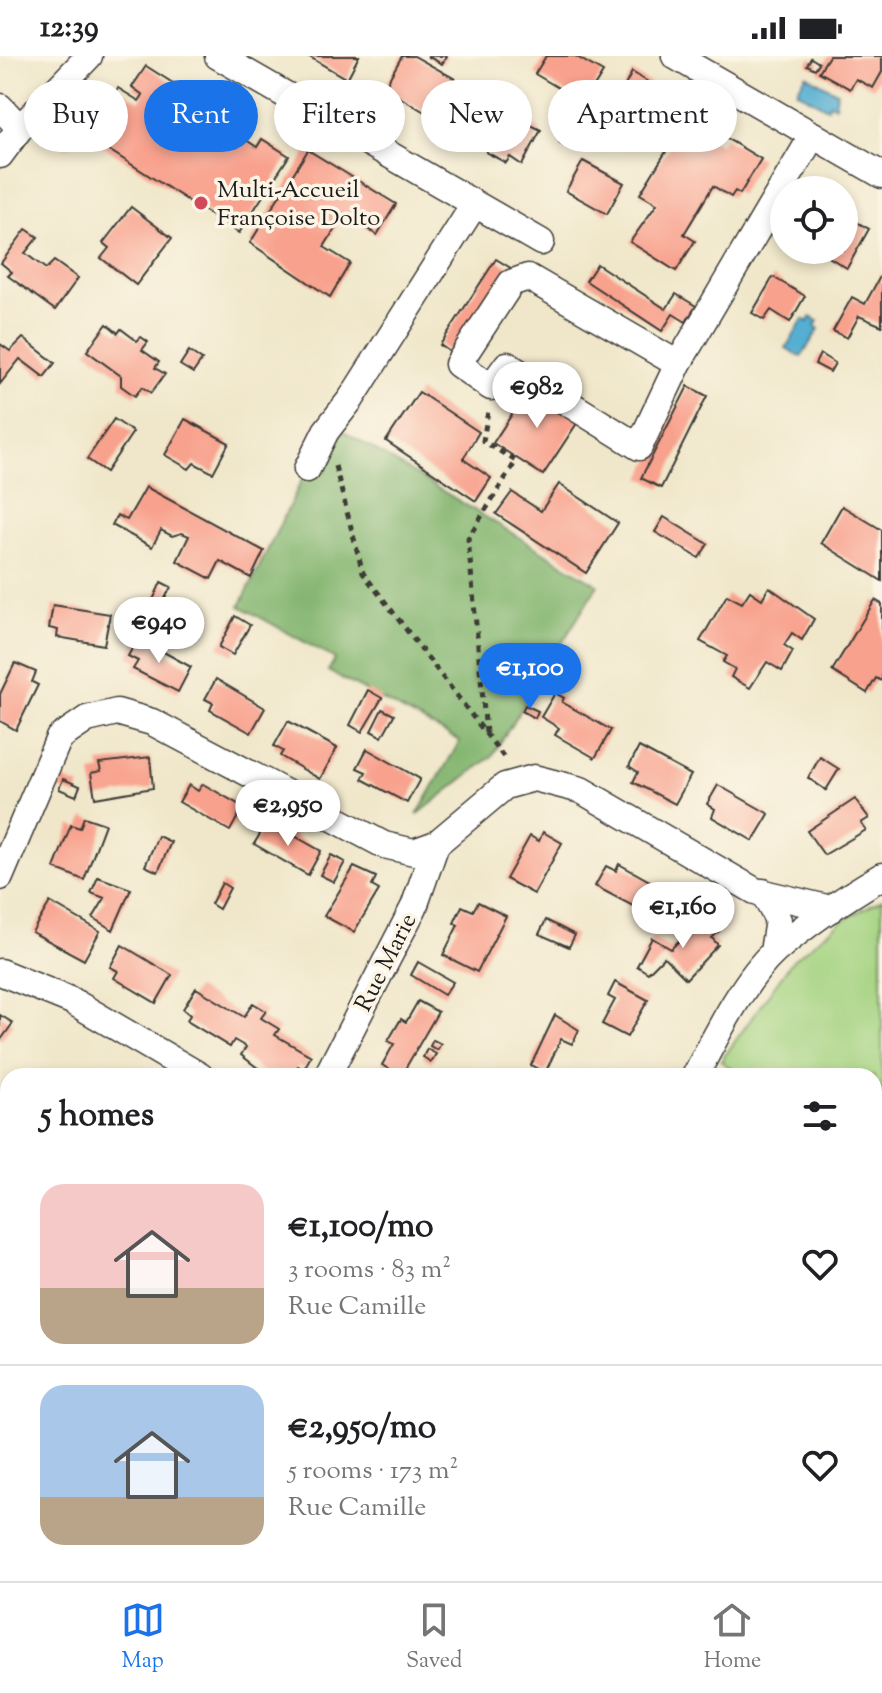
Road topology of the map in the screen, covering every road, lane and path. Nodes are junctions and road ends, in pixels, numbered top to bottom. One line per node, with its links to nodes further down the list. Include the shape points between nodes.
1 (89, 56): 5 (street)
2 (218, 56): 9 (street)
3 (675, 56): 6 (street)
4 (0, 107): 5 (street)
5 (20, 128): 7 (street)
6 (813, 135): 8 (street); 11 (street)
7 (0, 155)
8 (882, 175)
9 (474, 205): 10 (street); 13 (street)
10 (541, 242)
11 (678, 364): 12 (street, via 639,447 507,365); 12 (street, via 528,277 511,283 458,364)
12 (491, 387): 15 (path, via 483,441 516,461 468,538)
13 (326, 431): 14 (street); 15 (path, via 363,573)
14 (307, 469)
15 (486, 734): 16 (path)
16 (522, 781): 17 (street, via 505,786); 20 (street, via 534,778 581,790)
17 (436, 844): 19 (street, via 414,852 384,845 152,722 117,712 87,719 59,738); 25 (street, Rue Marie, via 414,907)
18 (882, 876): 21 (street)
19 (0, 877)
20 (763, 892): 21 (street); 22 (street, via 778,920)
21 (831, 909): 22 (street)
22 (773, 952): 26 (street)
23 (0, 972): 24 (street, via 72,1001)
24 (186, 1068)
25 (331, 1068)
26 (700, 1068)

